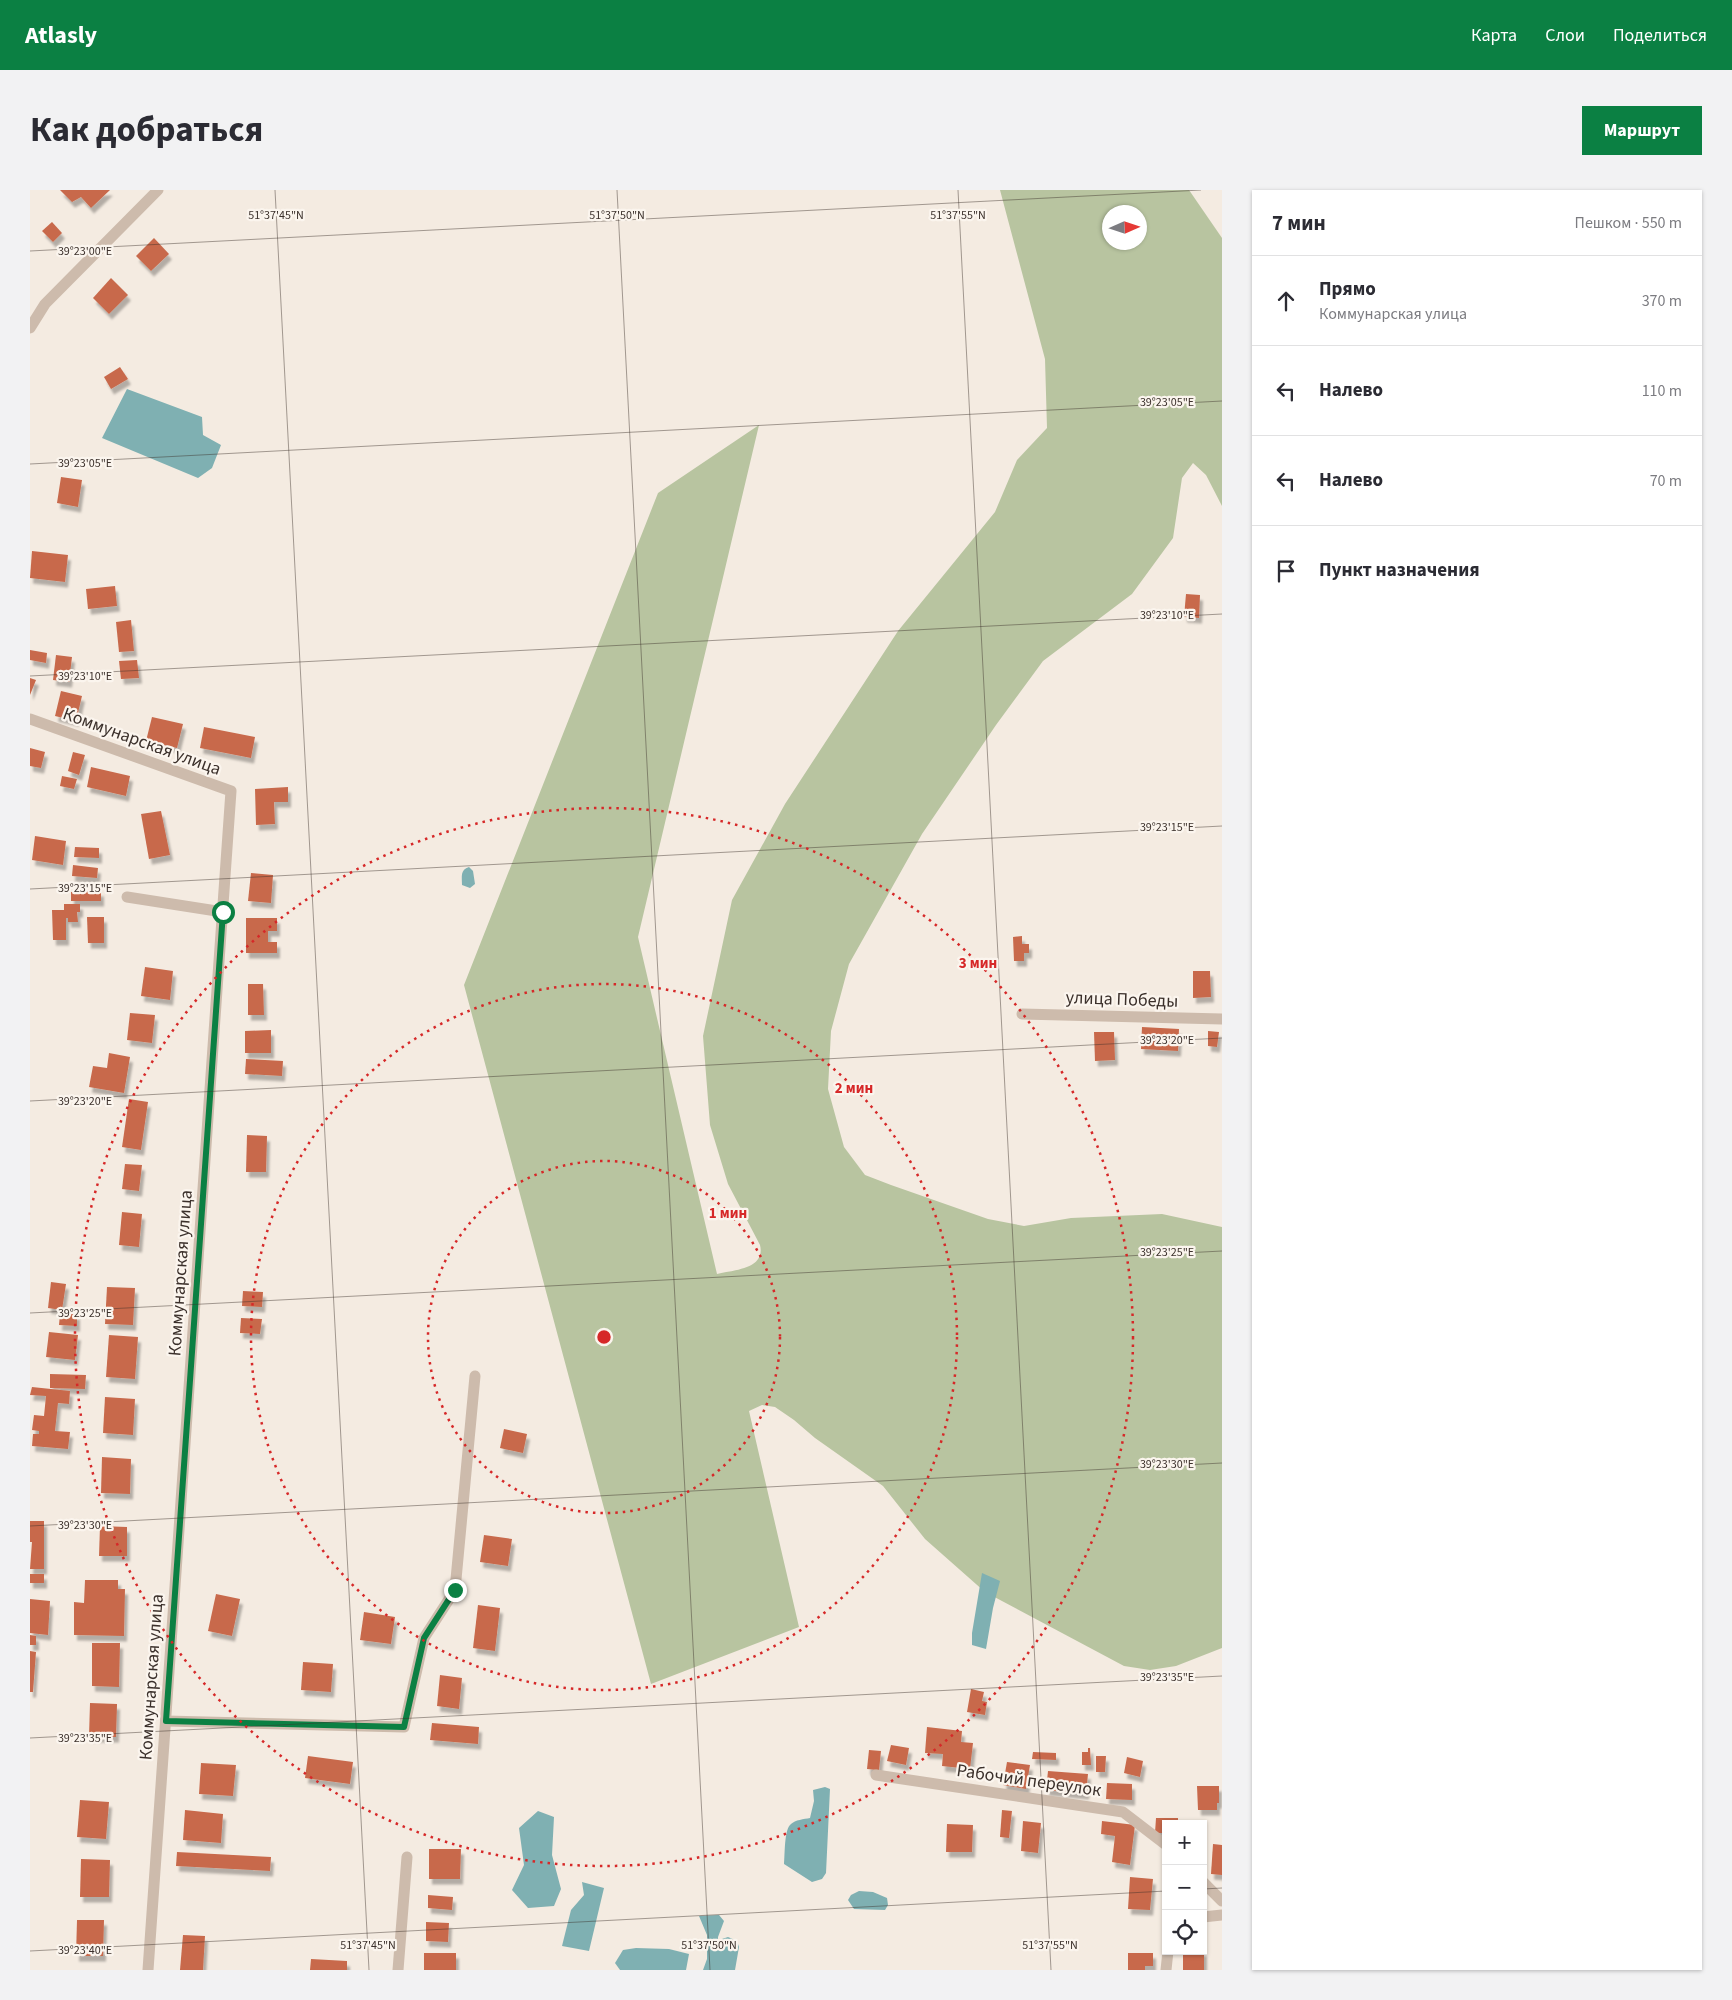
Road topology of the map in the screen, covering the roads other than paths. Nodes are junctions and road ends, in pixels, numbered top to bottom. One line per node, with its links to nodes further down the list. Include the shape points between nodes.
1 (158, 190): 2 (street, via 45,304)
2 (30, 328)
3 (30, 719): 5 (street, Коммунарская улица, via 231,791)
4 (127, 897): 5 (street)
5 (223, 912): 9 (street, Коммунарская улица)
6 (1022, 1014): 7 (street, улица Победы)
7 (1222, 1019)
8 (475, 1376): 9 (street, via 455,1590 424,1638 404,1727)
9 (166, 1721): 18 (street, Коммунарская улица)
10 (876, 1775): 11 (street, Рабочий переулок, via 1123,1812)
11 (1162, 1842)
12 (407, 1857): 19 (street)
13 (1207, 1886): 14 (street)
14 (1222, 1901)
15 (1222, 1915): 16 (street)
16 (1207, 1917)
17 (1168, 1955): 20 (street)
18 (148, 1970)
19 (398, 1970)
20 (1166, 1970)

